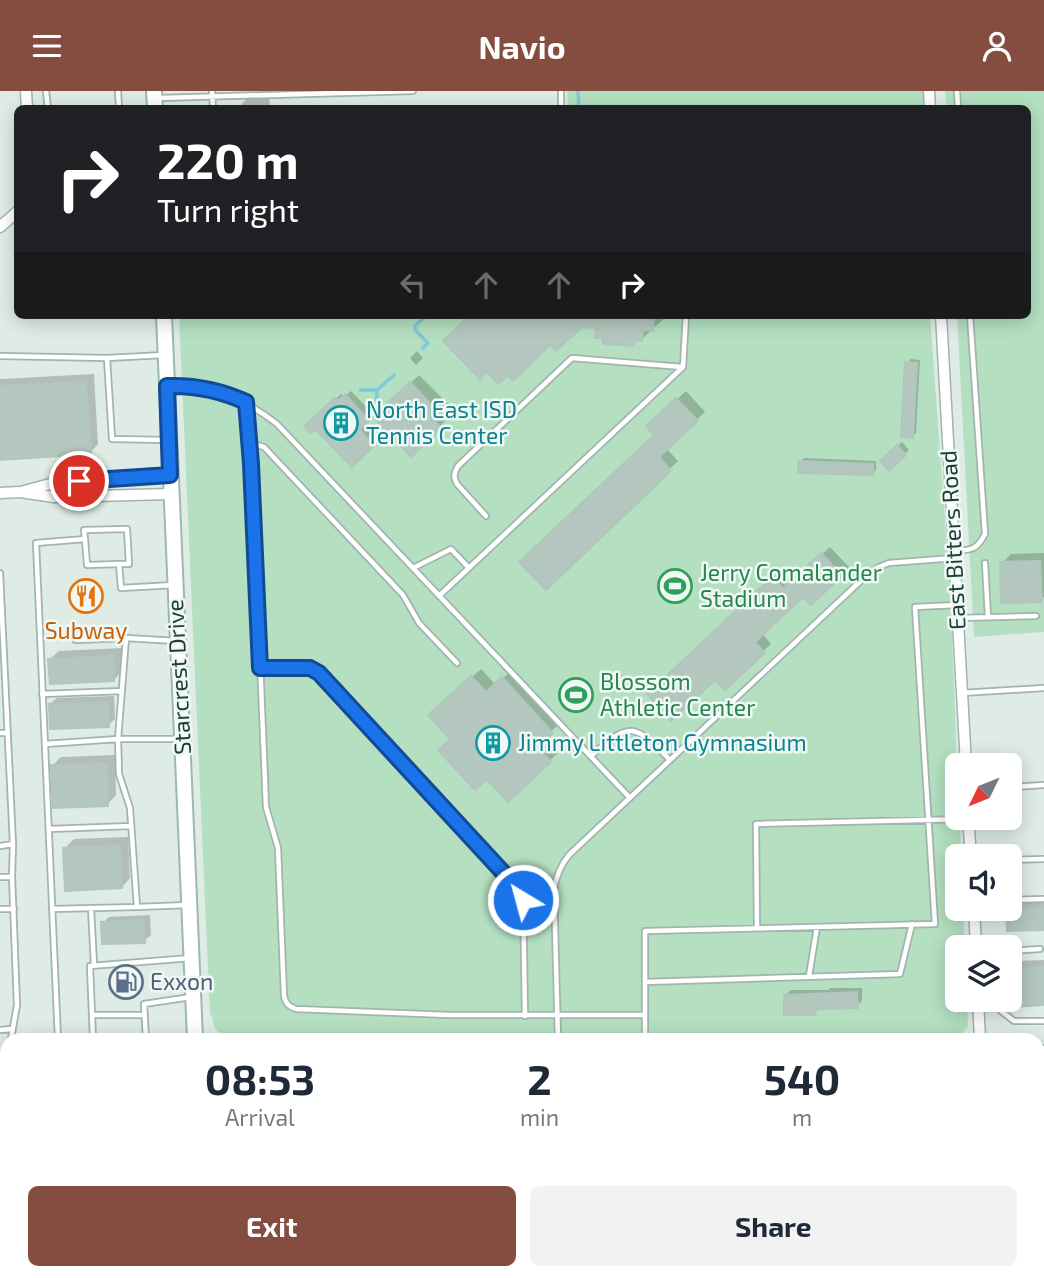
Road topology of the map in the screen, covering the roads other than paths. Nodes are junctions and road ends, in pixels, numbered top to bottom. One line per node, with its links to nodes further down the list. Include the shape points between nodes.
1 (413, 91): 2 (lane)
2 (212, 94): 3 (lane)
3 (154, 99)
4 (14, 215): 5 (street)
5 (1, 227)
6 (164, 319): 10 (main road, Starcrest Drive)
7 (686, 319): 13 (lane)
8 (941, 319): 24 (street, East Bitters Road)
9 (970, 319): 24 (lane, via 985,534 980,544)
10 (165, 355): 12 (lane); 14 (main road, Starcrest Drive)
11 (0, 356): 12 (lane)
12 (107, 358): 16 (lane, via 112,439)
13 (682, 367): 22 (lane, via 572,358 454,471 457,484); 28 (lane)
14 (167, 386): 15 (lane, via 230,395); 16 (main road, Starcrest Drive)
15 (246, 402): 17 (lane); 27 (lane, via 277,424)
16 (169, 440): 18 (main road, Starcrest Drive)
17 (250, 443): 40 (lane, via 264,447 403,595 419,623); 41 (lane)
18 (170, 475): 19 (street, via 54,483); 21 (main road, Starcrest Drive)
19 (20, 492): 20 (street); 21 (street, via 54,497)
20 (0, 493)
21 (171, 494): 31 (main road, Starcrest Drive)
22 (486, 516)
23 (85, 539): 26 (lane, via 87,565); 26 (lane, via 84,530 127,529 129,564); 45 (lane, via 36,543)
24 (954, 555): 33 (street, East Bitters Road); 53 (lane, via 889,563 868,574)
25 (985, 563): 35 (lane)
26 (119, 564): 31 (lane, via 121,588)
27 (412, 568): 28 (lane, via 451,549); 32 (lane)
28 (469, 568): 32 (lane)
29 (0, 573): 30 (lane)
30 (1, 580): 47 (lane)
31 (175, 585): 39 (main road, Starcrest Drive)
32 (439, 596): 52 (lane)
33 (957, 605): 36 (street, East Bitters Road); 58 (lane, via 915,607)
34 (1036, 616): 35 (lane)
35 (988, 617): 36 (lane)
36 (958, 618): 44 (street, East Bitters Road)
37 (126, 638): 38 (lane); 39 (lane); 43 (lane)
38 (76, 640)
39 (178, 641): 49 (main road, Starcrest Drive)
40 (457, 663)
41 (260, 668): 90 (lane, via 310,668 319,673 523,894); 90 (lane, via 266,807 278,848 285,1003 296,1009)
42 (1044, 688): 44 (lane)
43 (122, 691): 45 (lane); 48 (lane)
44 (962, 693): 51 (street, East Bitters Road)
45 (43, 694): 50 (lane)
46 (0, 733): 47 (lane)
47 (7, 733): 61 (lane)
48 (118, 739): 49 (lane); 50 (lane); 59 (lane, via 119,774)
49 (182, 739): 69 (main road, Starcrest Drive)
50 (45, 744): 60 (lane)
51 (965, 753)
52 (591, 756): 53 (lane, via 629,729 651,740); 56 (lane)
53 (670, 760): 56 (lane)
54 (1044, 785): 55 (lane)
55 (1022, 786)
56 (630, 798): 91 (lane, via 569,855 556,877)
57 (945, 819): 58 (lane)
58 (929, 820): 75 (lane, via 935,924); 77 (lane, via 756,824)
59 (131, 826): 60 (lane); 70 (lane)
60 (49, 829): 74 (lane)
61 (13, 844): 62 (lane); 66 (lane)
62 (0, 846)
63 (1044, 859): 64 (lane)
64 (1022, 860)
65 (0, 877): 66 (lane)
66 (12, 877): 73 (lane)
67 (1044, 899): 68 (lane)
68 (1022, 900)
69 (189, 905): 70 (lane); 80 (main road, Starcrest Drive)
70 (136, 907): 71 (lane)
71 (91, 908): 74 (lane); 81 (lane)
72 (0, 909): 73 (lane)
73 (14, 909): 93 (lane, via 17,1005)
74 (52, 909): 96 (lane)
75 (912, 924): 76 (lane); 82 (lane, via 900,974)
76 (817, 927): 77 (lane); 82 (lane)
77 (757, 928): 83 (lane, via 645,931)
78 (1040, 949): 79 (lane)
79 (1022, 950)
80 (191, 958): 81 (lane); 84 (main road, Starcrest Drive)
81 (94, 965): 89 (lane, via 90,966)
82 (809, 976): 83 (lane)
83 (645, 982): 88 (lane)
84 (193, 997): 87 (lane, via 144,1004); 99 (main road, Starcrest Drive)
85 (979, 1012): 102 (street)
86 (1002, 1012): 92 (lane, via 1014,1021)
87 (145, 1015): 89 (lane); 98 (lane)
88 (645, 1015): 91 (lane); 101 (lane)
89 (92, 1016): 97 (lane)
90 (525, 1016): 91 (lane)
91 (557, 1016): 100 (lane)
92 (1044, 1021)
93 (12, 1029): 94 (lane); 95 (lane)
94 (0, 1030)
95 (12, 1033)
96 (58, 1033)
97 (93, 1033)
98 (146, 1033)
99 (195, 1033)
100 (558, 1033)
101 (645, 1033)
102 (980, 1033)

